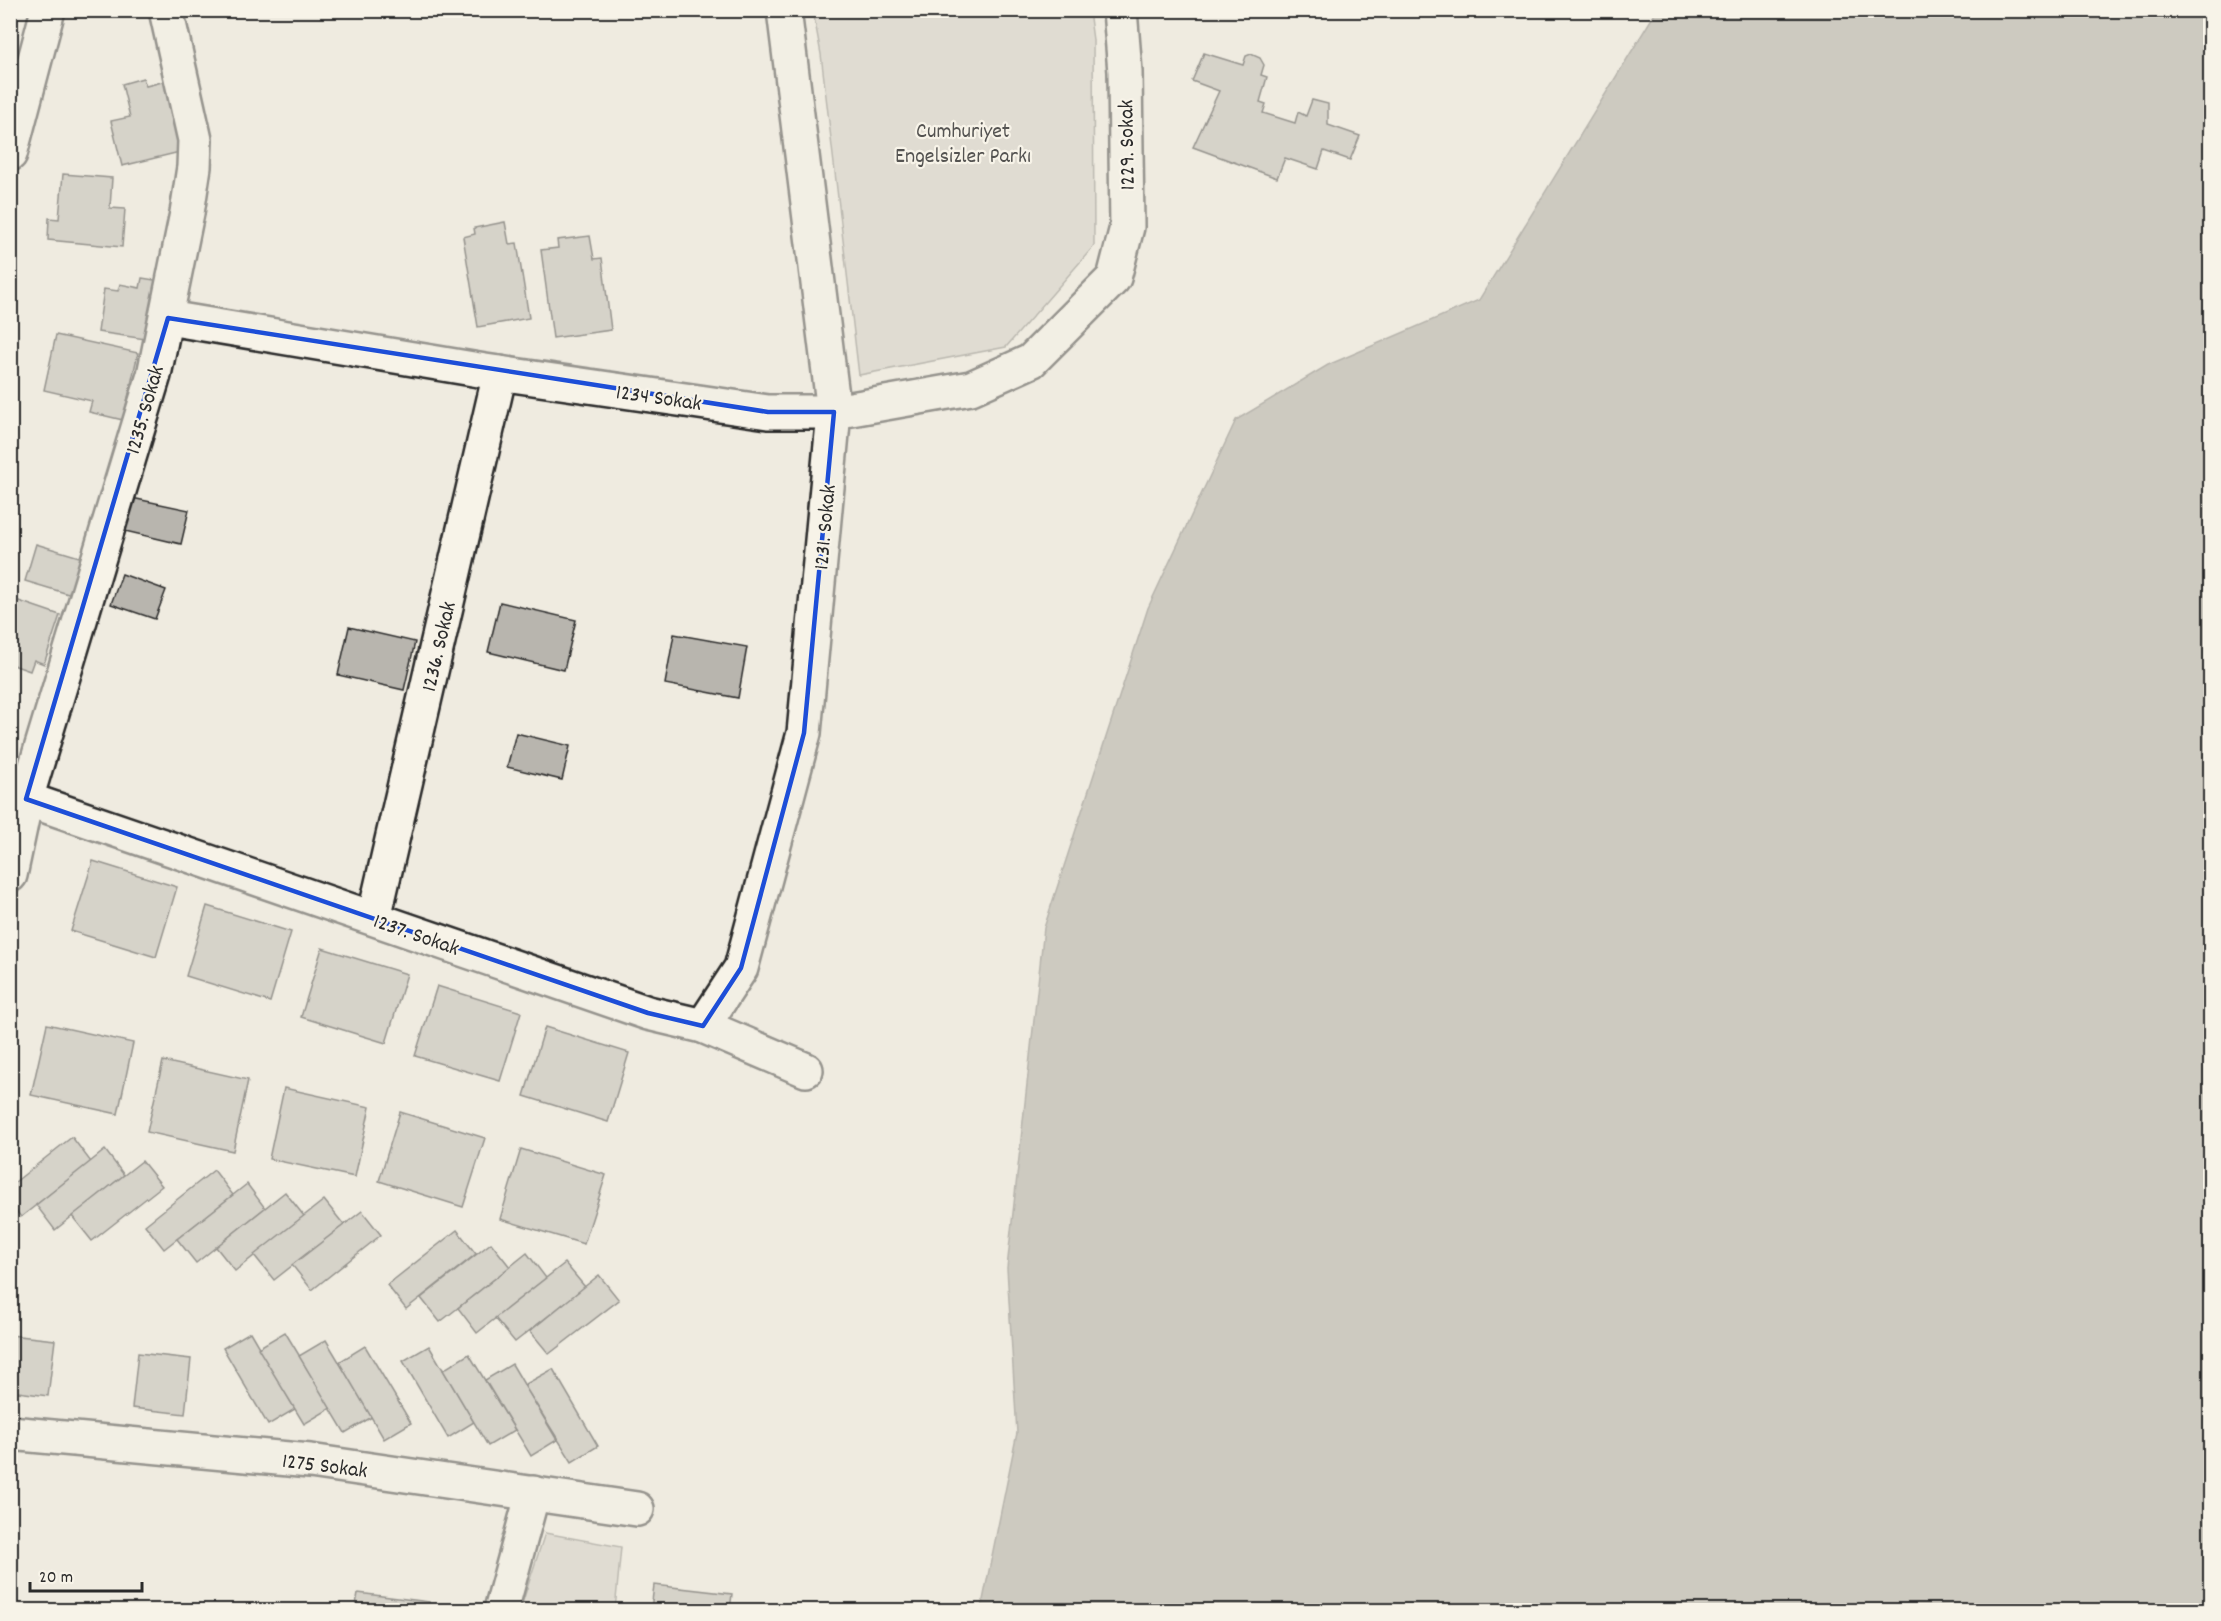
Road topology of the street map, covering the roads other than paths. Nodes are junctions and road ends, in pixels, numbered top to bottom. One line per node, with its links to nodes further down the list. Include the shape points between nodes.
1 (48, 10): 5 (street)
2 (166, 10): 7 (street, 1235. Sokak, via 195,140 194,167)
3 (784, 10): 9 (street, 1231. Sokak)
4 (1120, 10): 6 (street, 1229. Sokak, via 1127,227)
5 (10, 154)
6 (1114, 278): 9 (street, 1234 Sokak, via 1031,361 971,388)
7 (168, 318): 8 (street, 1234 Sokak); 10 (street, 1235. Sokak, via 154,375)
8 (500, 373): 9 (street, 1234 Sokak, via 768,412); 12 (street, 1236. Sokak)
9 (834, 412): 13 (street, 1231. Sokak, via 804,733 741,968)
10 (18, 788): 11 (street, 1235. Sokak); 12 (street, 1237. Sokak)
11 (10, 875)
12 (374, 918): 13 (street, 1237. Sokak, via 648,1012)
13 (703, 1026): 14 (street, 1237. Sokak)
14 (806, 1070)
15 (10, 1432): 16 (street, 1275 Sokak, via 310,1461)
16 (532, 1493): 17 (street, 1275 Sokak); 18 (street)
17 (637, 1509)
18 (501, 1611)

